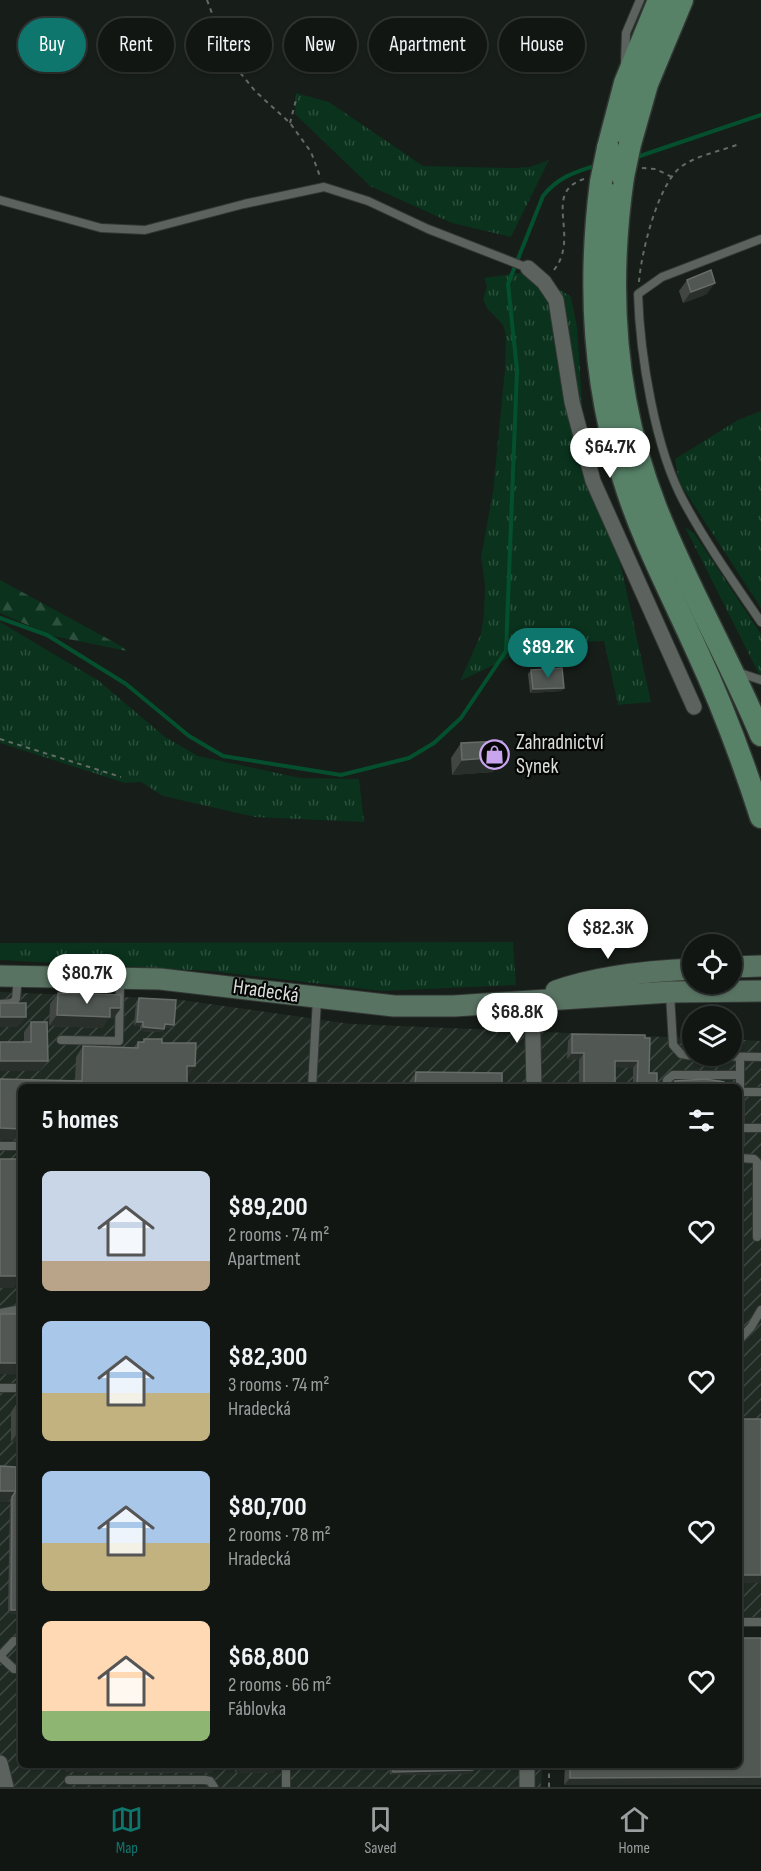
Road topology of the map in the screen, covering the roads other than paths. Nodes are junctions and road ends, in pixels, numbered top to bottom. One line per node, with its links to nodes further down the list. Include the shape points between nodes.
1 (640, 0): 4 (lane, via 626,33)
2 (659, 0): 4 (main road)
3 (682, 0): 5 (main road)
4 (625, 83): 5 (main road)
5 (619, 146): 10 (main road, bridge, via 623,177 614,297 620,368 631,425 644,474 668,537); 14 (main road, bridge, via 601,182 594,262 594,316 603,396 635,513 713,688)
6 (0, 200): 8 (lane, via 101,228 145,231 324,187 368,201)
7 (761, 239): 9 (lane, via 662,277 638,294 644,365 667,462 684,502)
8 (528, 268): 12 (street, via 556,300 572,402 590,473)
9 (761, 622)
10 (733, 669): 11 (lane); 13 (main road)
11 (761, 680)
12 (694, 706)
13 (761, 735)
14 (761, 817)
15 (761, 966): 16 (main road)
16 (742, 967)
17 (682, 970): 23 (main road, Hradecká, via 573,985)
18 (9, 976): 19 (main road, Hradecká); 24 (lane, via 16,999)
19 (120, 978): 22 (main road, Hradecká, via 213,983); 25 (lane, via 119,1041)
20 (761, 991): 21 (main road, Hradecká)
21 (670, 992): 23 (main road, Hradecká); 26 (lane, via 673,1045)
22 (318, 998): 23 (main road, Hradecká, via 404,1006); 31 (lane)
23 (532, 999): 32 (street)
24 (0, 1004)
25 (61, 1040)
26 (682, 1054)
27 (742, 1057): 28 (lane)
28 (761, 1057)
29 (740, 1066): 30 (lane)
30 (740, 1075): 33 (lane, via 673,1075); 34 (lane)
31 (312, 1084)
32 (534, 1084)
33 (666, 1084)
34 (740, 1084)
35 (742, 1092): 36 (lane)
36 (761, 1092)
37 (742, 1128): 38 (lane)
38 (761, 1128)
39 (0, 1146): 40 (lane)
40 (18, 1146)
41 (742, 1158): 42 (lane, via 757,1162)
42 (757, 1237)
43 (18, 1310): 45 (lane)
44 (761, 1310): 46 (lane)
45 (0, 1313)
46 (742, 1337)
47 (0, 1388): 48 (lane)
48 (18, 1388)
49 (0, 1472): 50 (lane)
50 (18, 1472)
51 (742, 1622): 52 (lane)
52 (761, 1622)
53 (18, 1641): 54 (lane)
54 (0, 1656): 55 (lane)
55 (18, 1669)
56 (0, 1763): 60 (street)
57 (286, 1768): 62 (lane)
58 (527, 1768): 63 (street)
59 (69, 1780): 61 (lane, via 205,1780)
60 (6, 1787)
61 (214, 1787)
62 (286, 1787)
63 (527, 1787)

